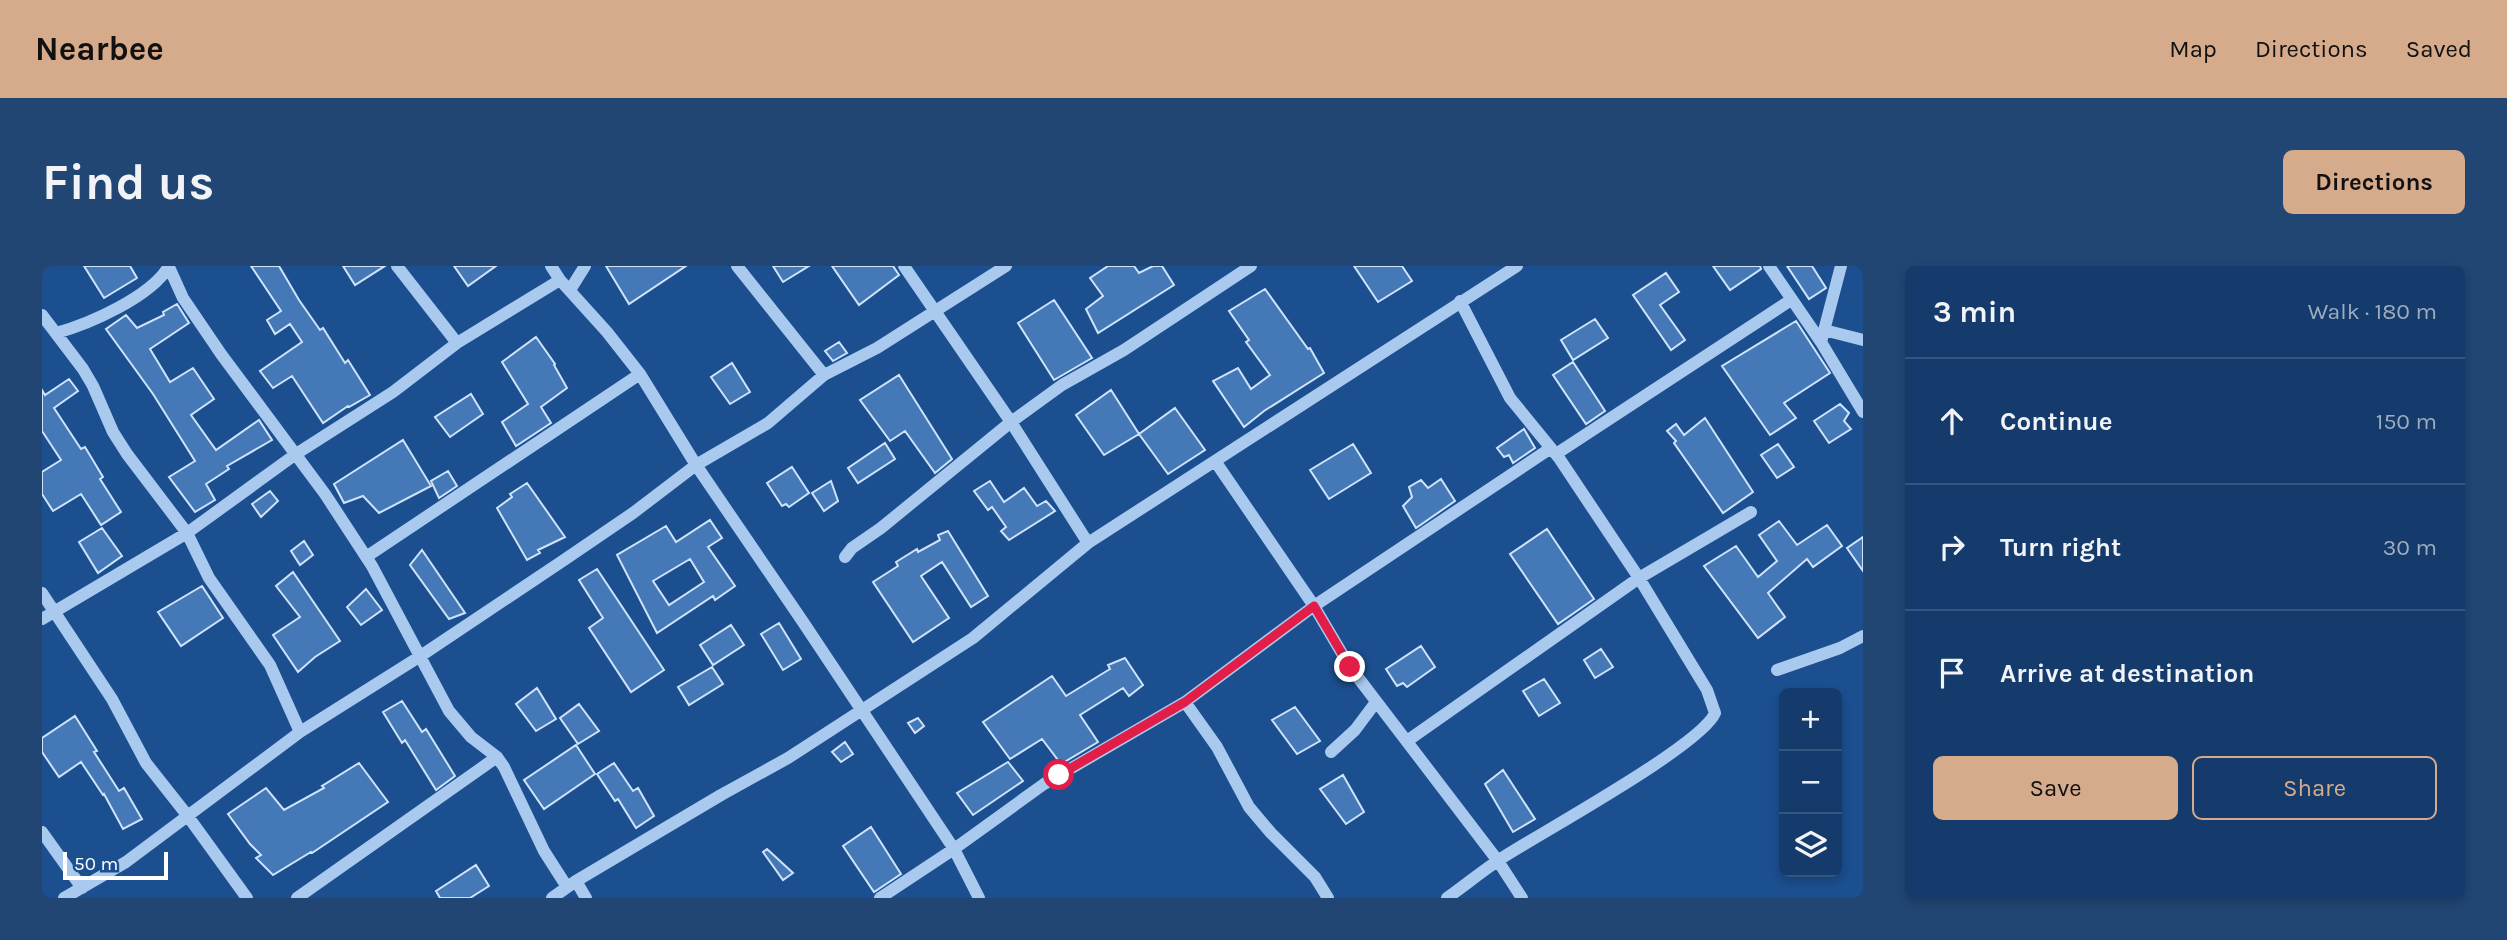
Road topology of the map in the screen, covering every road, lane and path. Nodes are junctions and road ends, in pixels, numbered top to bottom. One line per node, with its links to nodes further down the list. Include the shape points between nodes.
1 (169, 266): 17 (street, via 147,290 84,325); 26 (street, via 221,354)
2 (397, 266): 20 (street)
3 (551, 266): 12 (street)
4 (585, 266): 12 (street)
5 (737, 266): 22 (street)
6 (904, 266): 15 (street)
7 (1006, 266): 15 (street)
8 (1251, 266): 24 (street)
9 (1517, 266): 14 (street)
10 (1769, 266): 13 (street)
11 (1841, 266): 18 (street)
12 (565, 285): 20 (street); 21 (street)
13 (1791, 300): 18 (street); 25 (street)
14 (1460, 301): 25 (street, via 1510,398); 27 (street)
15 (935, 313): 22 (street); 24 (street)
16 (42, 315): 17 (street)
17 (56, 333): 30 (street, via 93,386 127,454)
18 (1822, 336): 19 (street); 23 (street)
19 (1863, 340)
20 (457, 343): 26 (street, via 393,392)
21 (640, 374): 28 (street); 32 (street)
22 (824, 375): 28 (street, via 768,423)
23 (1863, 412)
24 (1011, 422): 31 (street); 33 (street)
25 (1554, 451): 34 (street); 36 (street)
26 (296, 454): 30 (street); 32 (street)
27 (1215, 461): 31 (street); 36 (street)
28 (696, 465): 40 (street, via 633,513); 44 (street)
29 (1751, 512): 34 (street)
30 (187, 533): 37 (street); 45 (street, via 209,578 270,665)
31 (1088, 543): 44 (street, via 973,638)
32 (366, 557): 40 (street)
33 (845, 557)
34 (1639, 578): 46 (street); 52 (street, via 1707,690 1714,713 1711,722 1671,753)
35 (42, 593): 37 (street)
36 (1314, 606): 42 (street); 43 (street)
37 (54, 612): 38 (street); 49 (street, via 112,699 146,763)
38 (42, 619)
39 (1863, 636): 41 (street)
40 (419, 657): 45 (street); 48 (street, via 458,724)
41 (1777, 670)
42 (1185, 702): 51 (street, via 1044,784); 62 (street, via 1217,747 1249,807 1315,877)
43 (1376, 702): 46 (street); 47 (street)
44 (861, 710): 51 (street); 53 (street, via 788,758)
45 (300, 732): 49 (street)
46 (1407, 741): 52 (street)
47 (1331, 752)
48 (498, 757): 53 (street, via 544,851); 57 (street)
49 (187, 815): 54 (street, via 126,862); 56 (street)
50 (42, 832): 54 (street)
51 (954, 849): 60 (street); 61 (street)
52 (1498, 861): 63 (street); 64 (street)
53 (571, 884): 58 (street); 59 (street)
54 (82, 887): 55 (street)
55 (64, 898)
56 (247, 898)
57 (297, 898)
58 (552, 898)
59 (586, 898)
60 (880, 898)
61 (979, 898)
62 (1328, 898)
63 (1447, 898)
64 (1522, 898)

